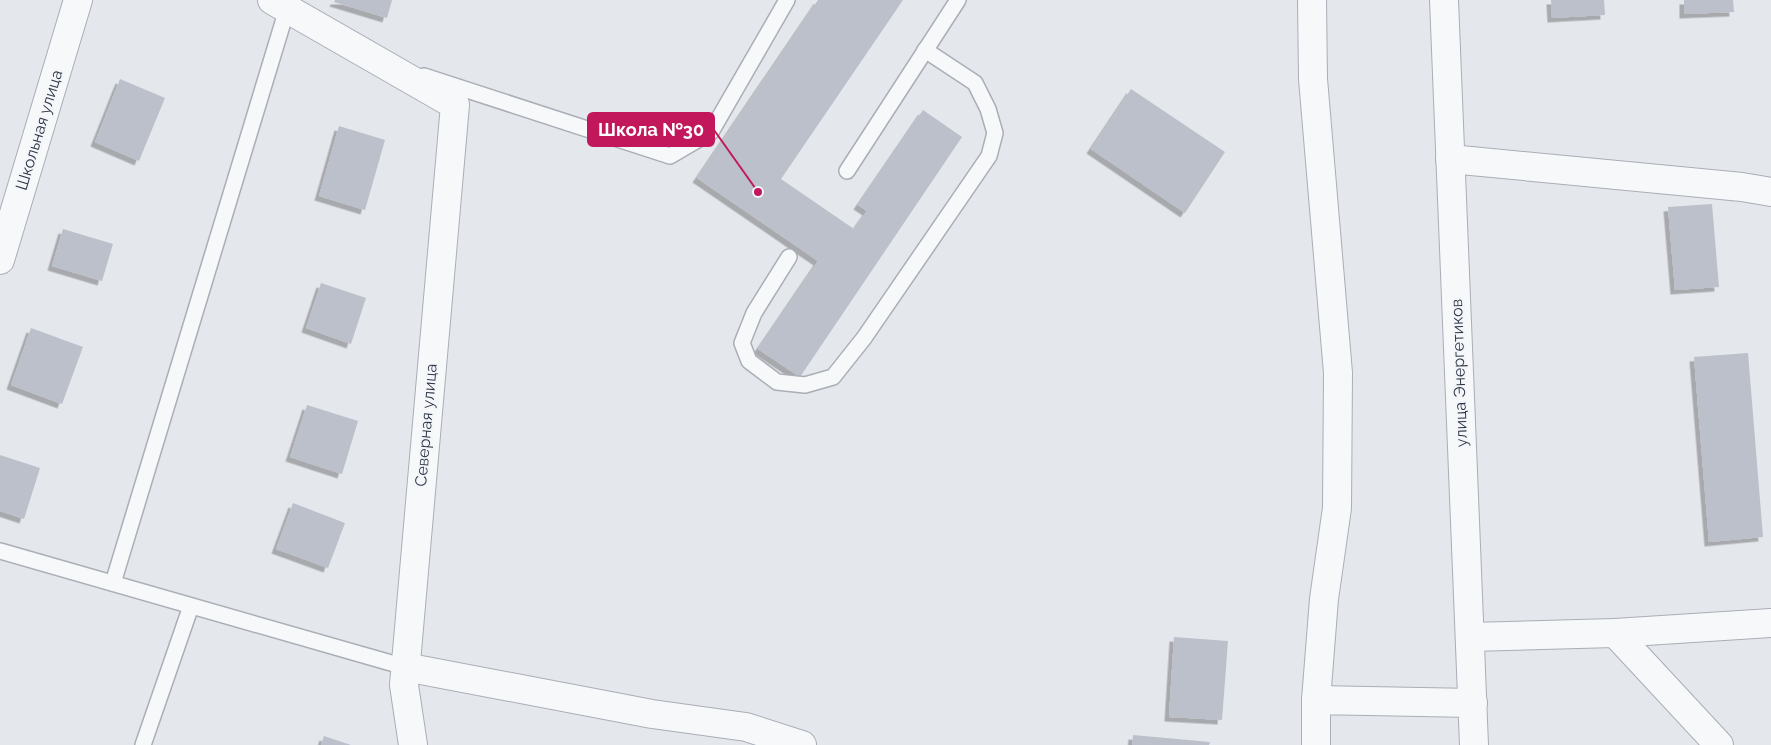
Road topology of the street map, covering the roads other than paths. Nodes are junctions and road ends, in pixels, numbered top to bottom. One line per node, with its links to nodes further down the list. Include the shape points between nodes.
1 (78, 0): 13 (street, Школьная улица)
2 (787, 0): 8 (lane, via 711,132 670,156)
3 (958, 0): 7 (lane)
4 (1312, 0): 21 (street, via 1313,79 1338,373 1337,508 1324,599)
5 (1444, 0): 9 (street, улица Энергетиков)
6 (280, 4): 8 (street); 15 (lane)
7 (925, 50): 10 (lane); 12 (lane, via 975,83 995,133 989,156 864,338 833,377 806,385 777,382 749,361 742,343 754,313)
8 (380, 62): 20 (street, Северная улица, via 455,105)
9 (1450, 159): 11 (street); 19 (street, улица Энергетиков)
10 (847, 170)
11 (1771, 192)
12 (789, 257)
13 (0, 260)
14 (0, 551): 15 (lane)
15 (113, 583): 16 (lane)
16 (190, 606): 20 (lane); 23 (lane)
17 (1771, 623): 18 (street)
18 (1616, 633): 19 (street); 28 (street)
19 (1470, 637): 22 (street, улица Энергетиков)
20 (405, 667): 24 (street, Северная улица, via 404,685); 25 (street, via 652,714 746,727)
21 (1316, 700): 22 (street); 26 (street)
22 (1472, 703): 27 (street, улица Энергетиков)
23 (143, 745)
24 (413, 745)
25 (802, 745)
26 (1316, 745)
27 (1474, 745)
28 (1719, 745)

